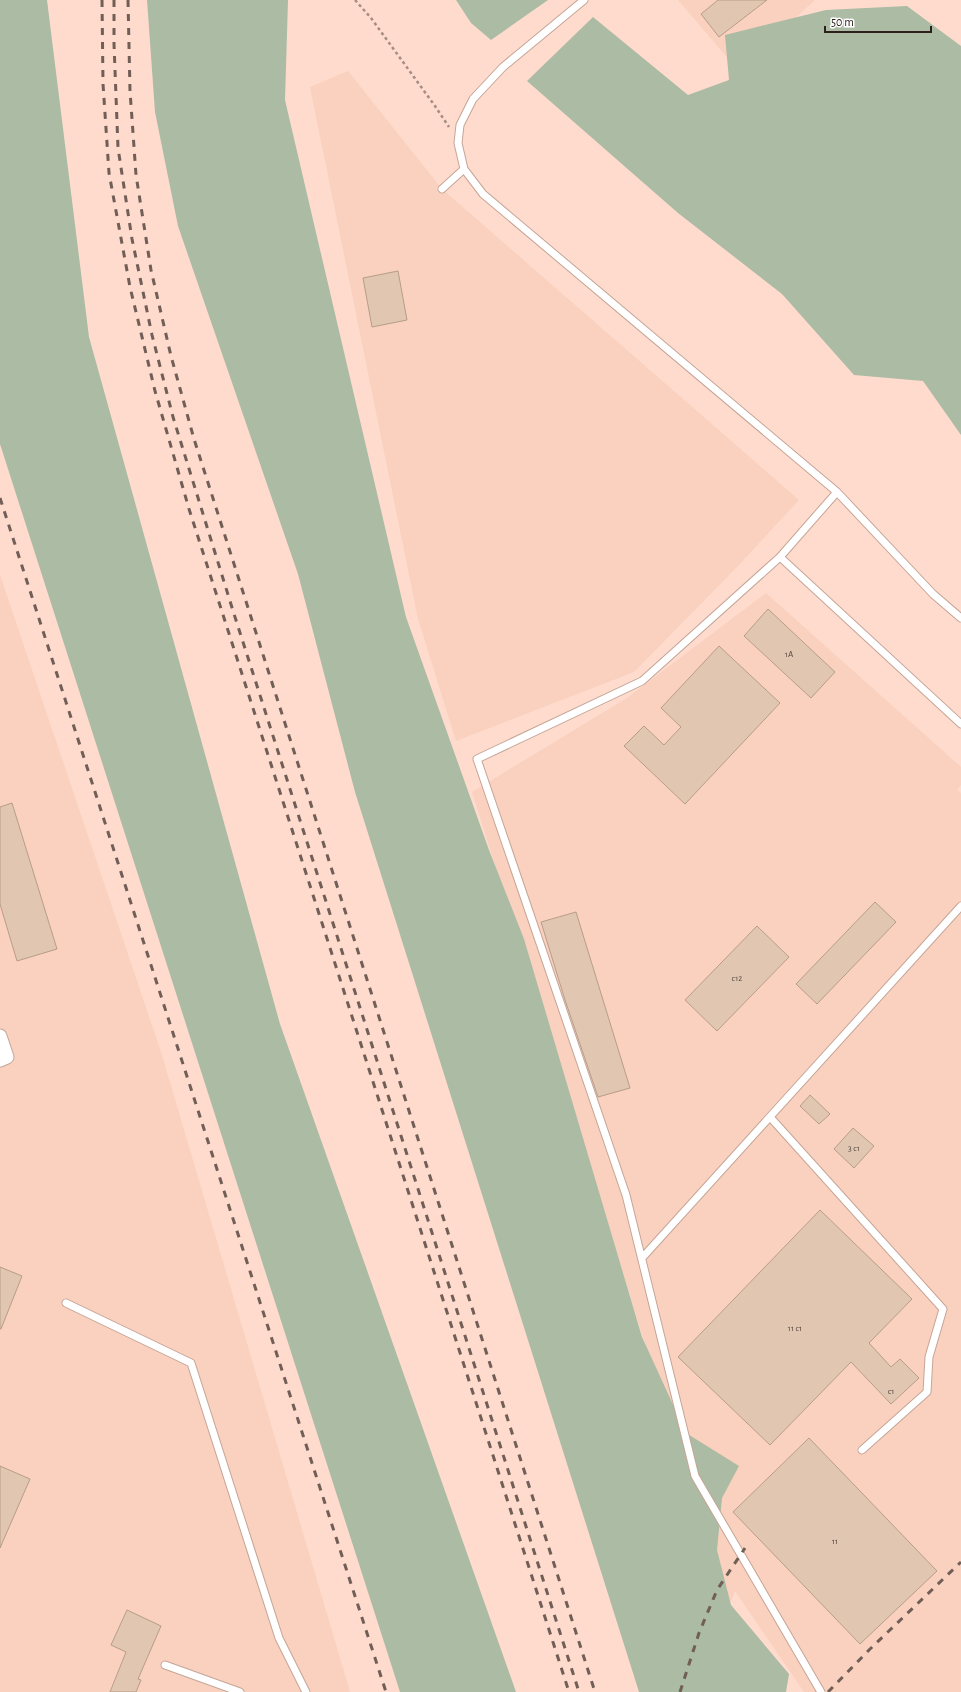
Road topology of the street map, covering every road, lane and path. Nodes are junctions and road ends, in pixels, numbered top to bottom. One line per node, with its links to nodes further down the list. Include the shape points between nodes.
1 (355, 0): 3 (path, via 436,106)
2 (584, 0): 3 (lane, via 503,67 473,99 460,125)
3 (458, 143): 4 (lane)
4 (464, 169): 5 (lane); 6 (lane, via 483,194)
5 (442, 189)
6 (837, 492): 7 (lane); 8 (lane, via 933,594)
7 (780, 557): 9 (lane); 14 (lane, via 642,681 477,759 626,1195)
8 (961, 618)
9 (961, 724)
10 (961, 906): 13 (lane)
11 (0, 1036): 12 (street, via 6,1057)
12 (0, 1060)
13 (770, 1117): 14 (lane); 16 (lane, via 943,1309 929,1356 927,1392)
14 (642, 1258): 20 (lane, via 695,1476)
15 (66, 1303): 19 (lane, via 191,1363 279,1638)
16 (862, 1450)
17 (165, 1665): 18 (lane)
18 (240, 1692)
19 (306, 1692)
20 (821, 1692)

